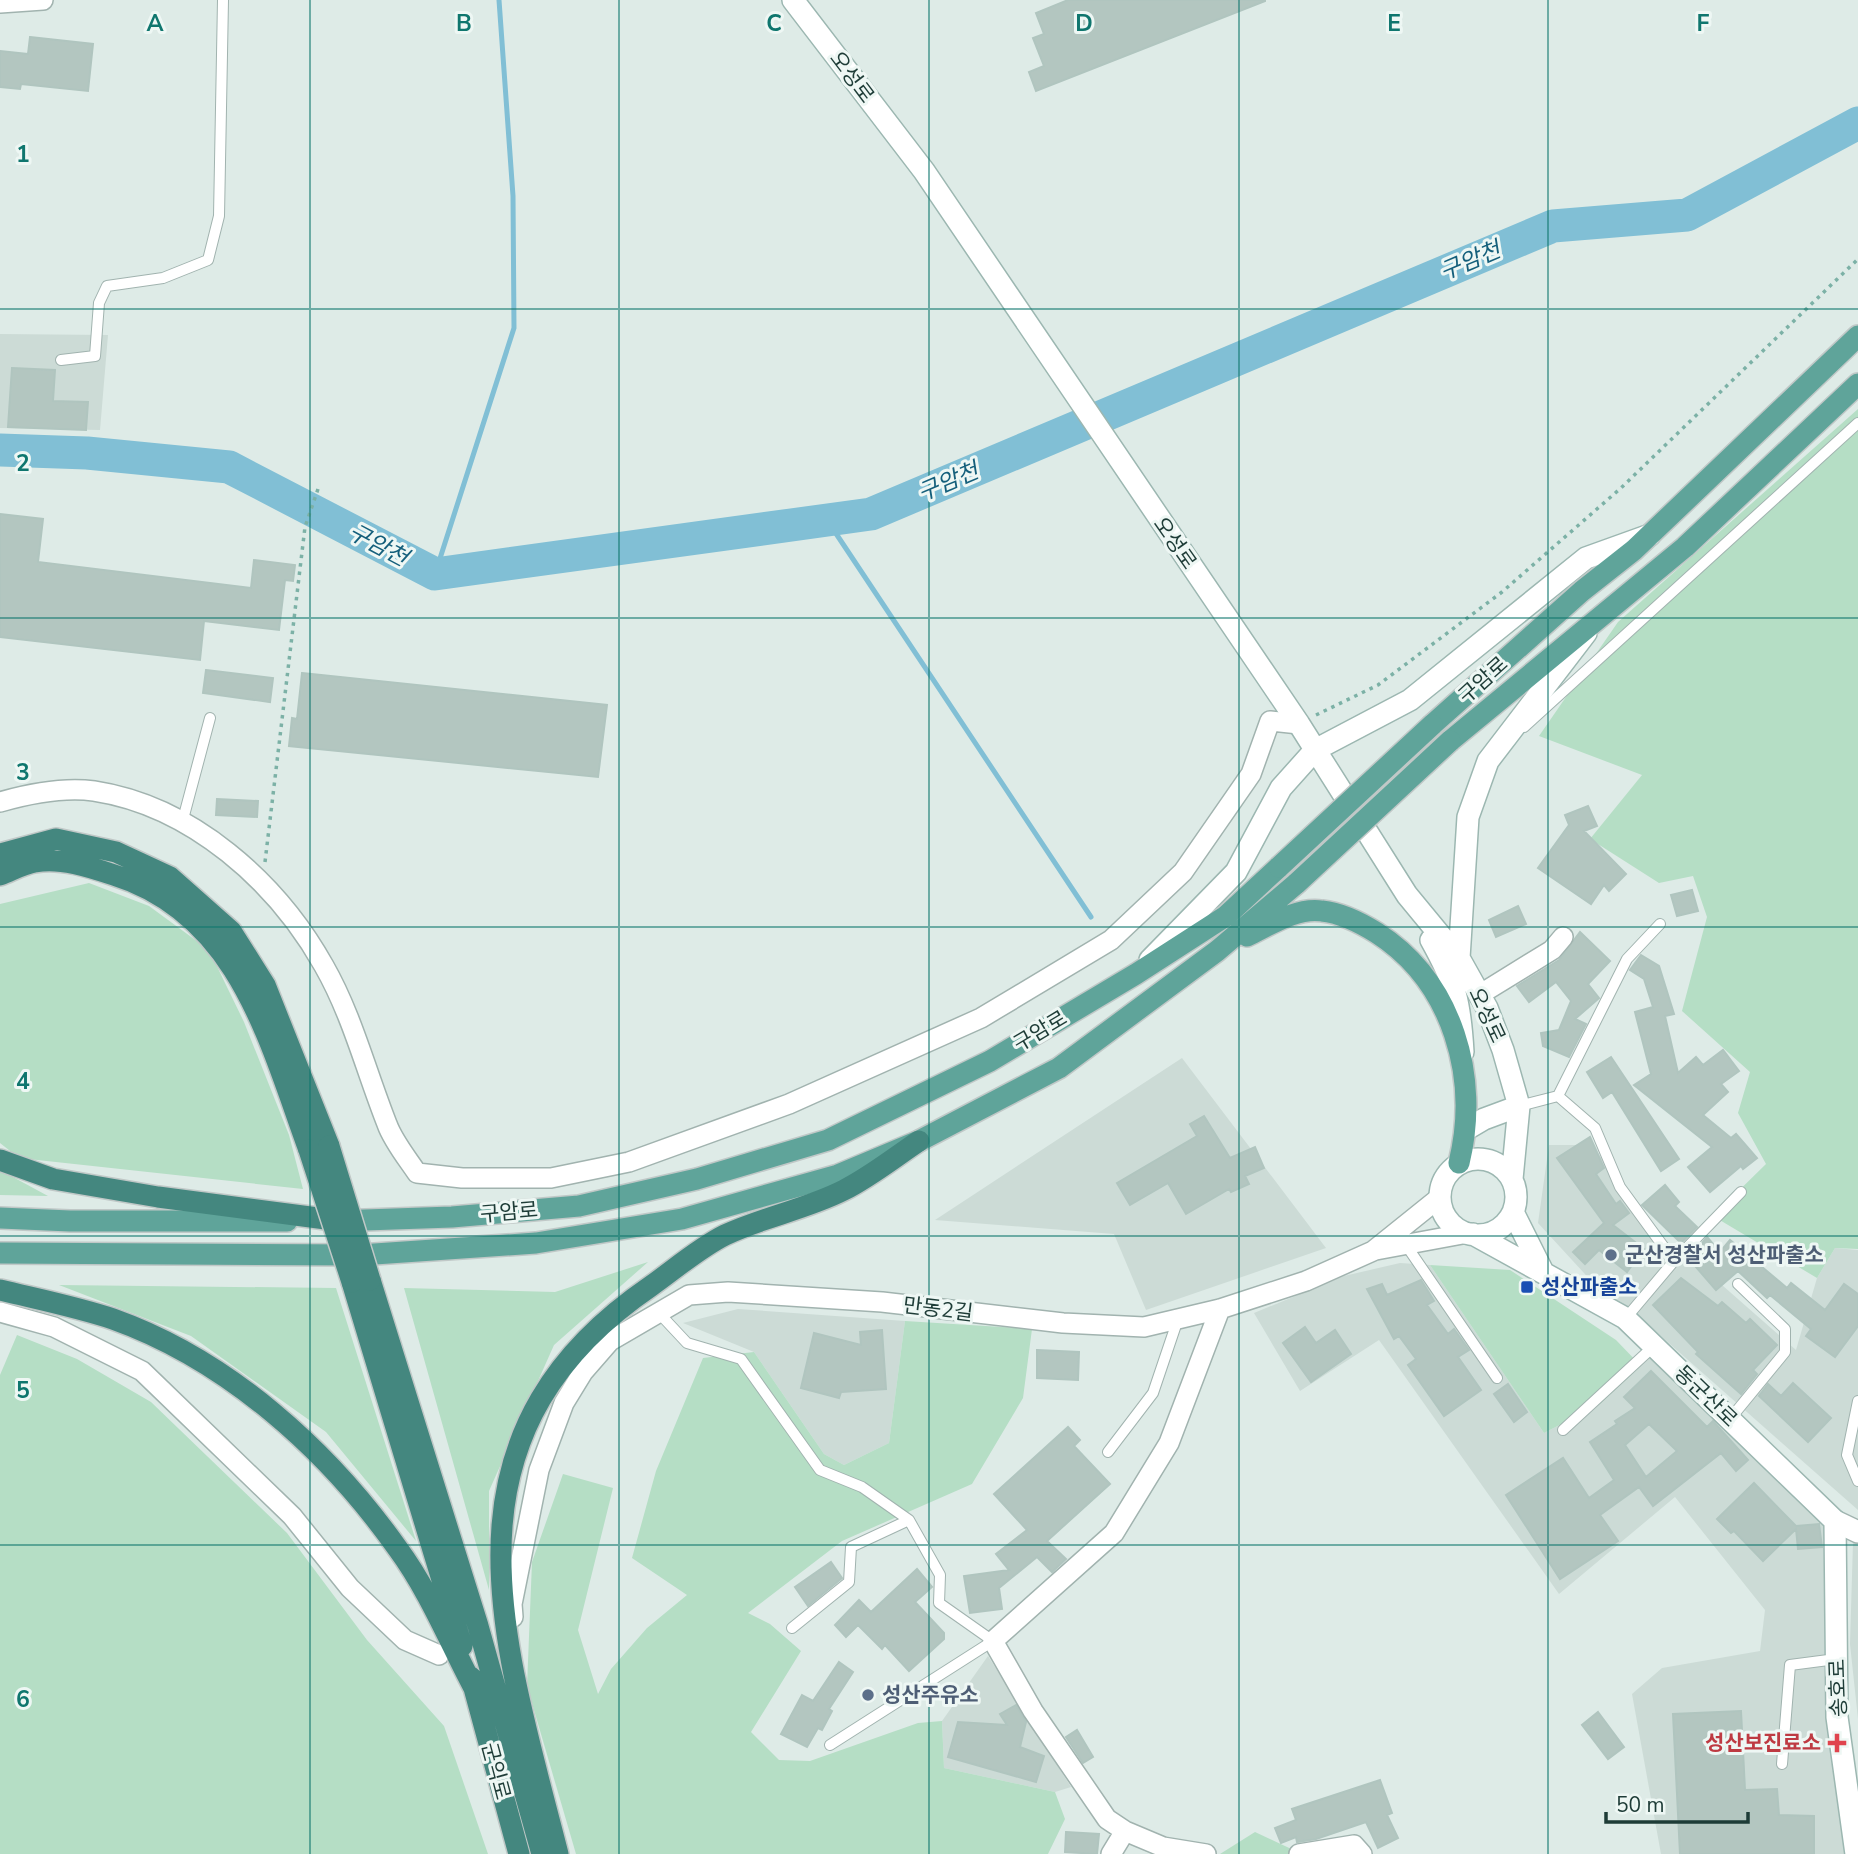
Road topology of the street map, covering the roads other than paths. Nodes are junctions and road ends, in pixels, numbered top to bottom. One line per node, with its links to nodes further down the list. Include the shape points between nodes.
1 (43, 0): 4 (street)
2 (223, 0): 6 (lane, via 219,216 208,260 163,278 107,286 99,303 95,356)
3 (793, 0): 12 (main road, 오성로, via 924,171)
4 (0, 3)
5 (1858, 336): 9 (main road, 구암로)
6 (61, 360)
7 (1858, 384): 10 (main road, 구암로, via 1685,547)
8 (1858, 423): 14 (lane)
9 (1650, 535): 13 (main road, via 1586,558 1410,700); 24 (main road, 구암로, bridge, via 1582,591 1226,916)
10 (1589, 629): 14 (main road); 22 (main road, 구암로, bridge, via 1450,741)
11 (210, 718): 16 (lane)
12 (1299, 724): 13 (main road, 오성로); 16 (street, via 1270,722 1251,774 1183,873 1111,940 981,1018 789,1104 629,1162 551,1178 417,1173 387,1126 367,1060 324,965 263,881)
13 (1315, 750): 19 (main road, 오성로); 24 (main road, via 1281,788 1236,872)
14 (1488, 761): 23 (main road, via 1468,817)
15 (0, 802): 16 (street, via 29,794 93,791 157,808)
16 (181, 824)
17 (0, 854): 31 (highway, via 56,839 116,852 170,877 231,931 265,985)
18 (0, 875): 31 (highway, via 36,861 80,864 127,879 178,906 224,953 258,1010)
19 (1407, 895): 23 (main road, 오성로); 26 (main road, via 1453,980 1461,1013)
20 (1660, 924): 27 (lane, via 1627,959)
21 (1563, 937): 25 (street, via 1552,950)
22 (1217, 951): 26 (main road, via 1293,914 1321,911 1372,930 1400,948 1432,984 1452,1026); 30 (main road, 구암로, via 1059,1068)
23 (1459, 958): 25 (main road, 오성로)
24 (1136, 974): 39 (main road, 구암로, via 990,1061 828,1140 697,1179 579,1206)
25 (1479, 995): 28 (main road, 오성로)
26 (1464, 1081): 29 (main road)
27 (1558, 1096): 28 (lane); 44 (lane, via 1595,1128 1620,1187)
28 (1520, 1106): 29 (main road); 34 (main road)
29 (1467, 1129): 33 (main road)
30 (919, 1141): 43 (main road, 구암로, via 838,1175 682,1219 536,1243 360,1255); 76 (highway, via 844,1190 724,1236 616,1310 585,1337 549,1384 513,1461 503,1513 500,1592 508,1652)
31 (319, 1148): 46 (highway, bridge)
32 (0, 1160): 39 (highway, via 52,1179)
33 (1459, 1163): 34 (main road, via 1470,1159 1494,1162); 36 (main road, via 1441,1184)
34 (1512, 1179): 37 (main road, via 1516,1189)
35 (1741, 1192): 44 (lane)
36 (1440, 1198): 40 (main road, via 1443,1213 1453,1226); 42 (street)
37 (1513, 1212): 40 (main road, via 1497,1230); 45 (main road)
38 (0, 1218): 39 (main road, 구암로)
39 (341, 1221)
40 (1470, 1234): 41 (street); 45 (main road, 동군산로)
41 (1406, 1245): 42 (street); 55 (lane)
42 (1373, 1251): 49 (street, 만동2길, via 1306,1281)
43 (0, 1253)
44 (1674, 1261): 52 (lane)
45 (1544, 1274): 52 (main road, 동군산로)
46 (361, 1281): 69 (highway); 75 (highway, via 478,1626)
47 (1738, 1284): 57 (lane, via 1785,1329 1785,1352)
48 (0, 1290): 69 (highway, via 113,1320 190,1355 268,1407 334,1471 399,1550)
49 (1220, 1309): 53 (street, 만동2길); 66 (street, via 1169,1443 1114,1533)
50 (0, 1312): 67 (street, via 54,1327 142,1371 292,1516 350,1588 405,1640)
51 (658, 1312): 53 (street, 만동2길, via 689,1295 728,1292 882,1302 1077,1324 1144,1327); 61 (lane, via 687,1343 741,1359 820,1469 862,1487); 65 (street, 만동2길, via 610,1341 583,1372 550,1432 512,1604)
52 (1625, 1318): 54 (main road, 동군산로)
53 (1179, 1319): 59 (lane, via 1153,1393)
54 (1654, 1346): 57 (main road, 동군산로); 58 (lane)
55 (1497, 1378)
56 (1858, 1401): 60 (lane, via 1847,1455)
57 (1730, 1419): 62 (main road, 동군산로)
58 (1563, 1430)
59 (1108, 1452)
60 (1858, 1481)
61 (909, 1520): 64 (lane, via 851,1547 849,1582); 66 (lane, via 940,1575 939,1603)
62 (1835, 1521): 63 (main road, 동군산로); 68 (main road, 송호로)
63 (1858, 1532)
64 (792, 1628)
65 (516, 1637)
66 (993, 1641): 70 (lane); 73 (street, via 1033,1711 1107,1819)
67 (439, 1654)
68 (1837, 1659): 71 (lane, via 1790,1665); 72 (main road, 송호로, via 1837,1717)
69 (474, 1689): 74 (highway, 군익로)
70 (830, 1745)
71 (1782, 1764)
72 (1853, 1797): 81 (main road, 송호로)
73 (1125, 1831): 77 (street); 78 (street, via 1163,1847)
74 (519, 1854)
75 (542, 1854)
76 (558, 1854)
77 (1111, 1854)
78 (1206, 1854)
79 (1299, 1854): 80 (street, via 1354,1845)
80 (1362, 1854)
81 (1856, 1854)

